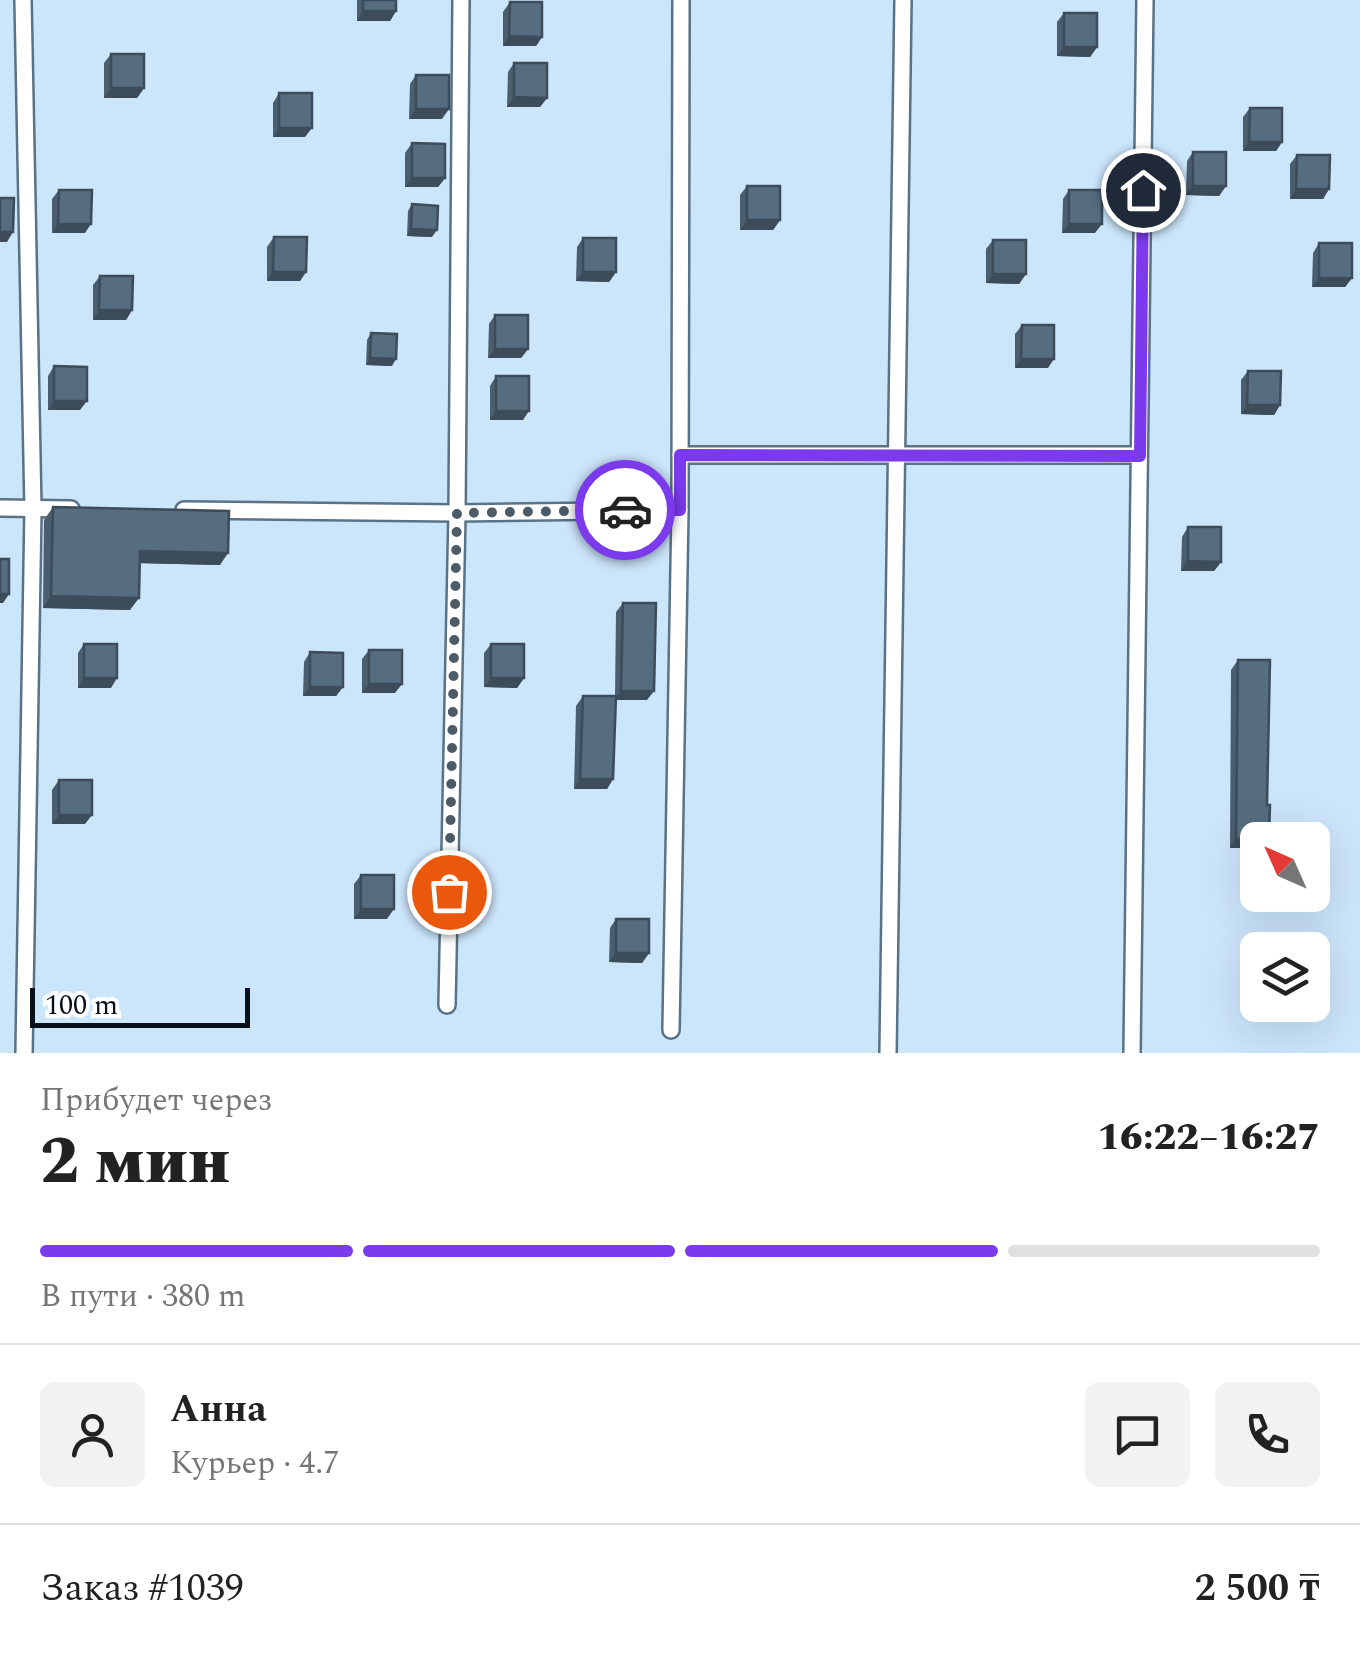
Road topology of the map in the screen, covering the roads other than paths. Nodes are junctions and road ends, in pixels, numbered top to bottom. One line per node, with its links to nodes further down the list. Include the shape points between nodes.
1 (23, 0): 10 (street)
2 (461, 0): 14 (street)
3 (681, 0): 6 (street)
4 (903, 0): 8 (street)
5 (1145, 0): 7 (street)
6 (680, 455): 8 (street); 13 (street)
7 (1140, 456): 8 (street); 19 (street)
8 (896, 457): 18 (street)
9 (0, 508): 10 (street)
10 (33, 509): 11 (street); 17 (street)
11 (91, 510)
12 (168, 510): 14 (street)
13 (680, 510): 14 (street); 16 (street)
14 (457, 513): 15 (street)
15 (447, 1005)
16 (671, 1030)
17 (24, 1053)
18 (888, 1053)
19 (1132, 1053)

